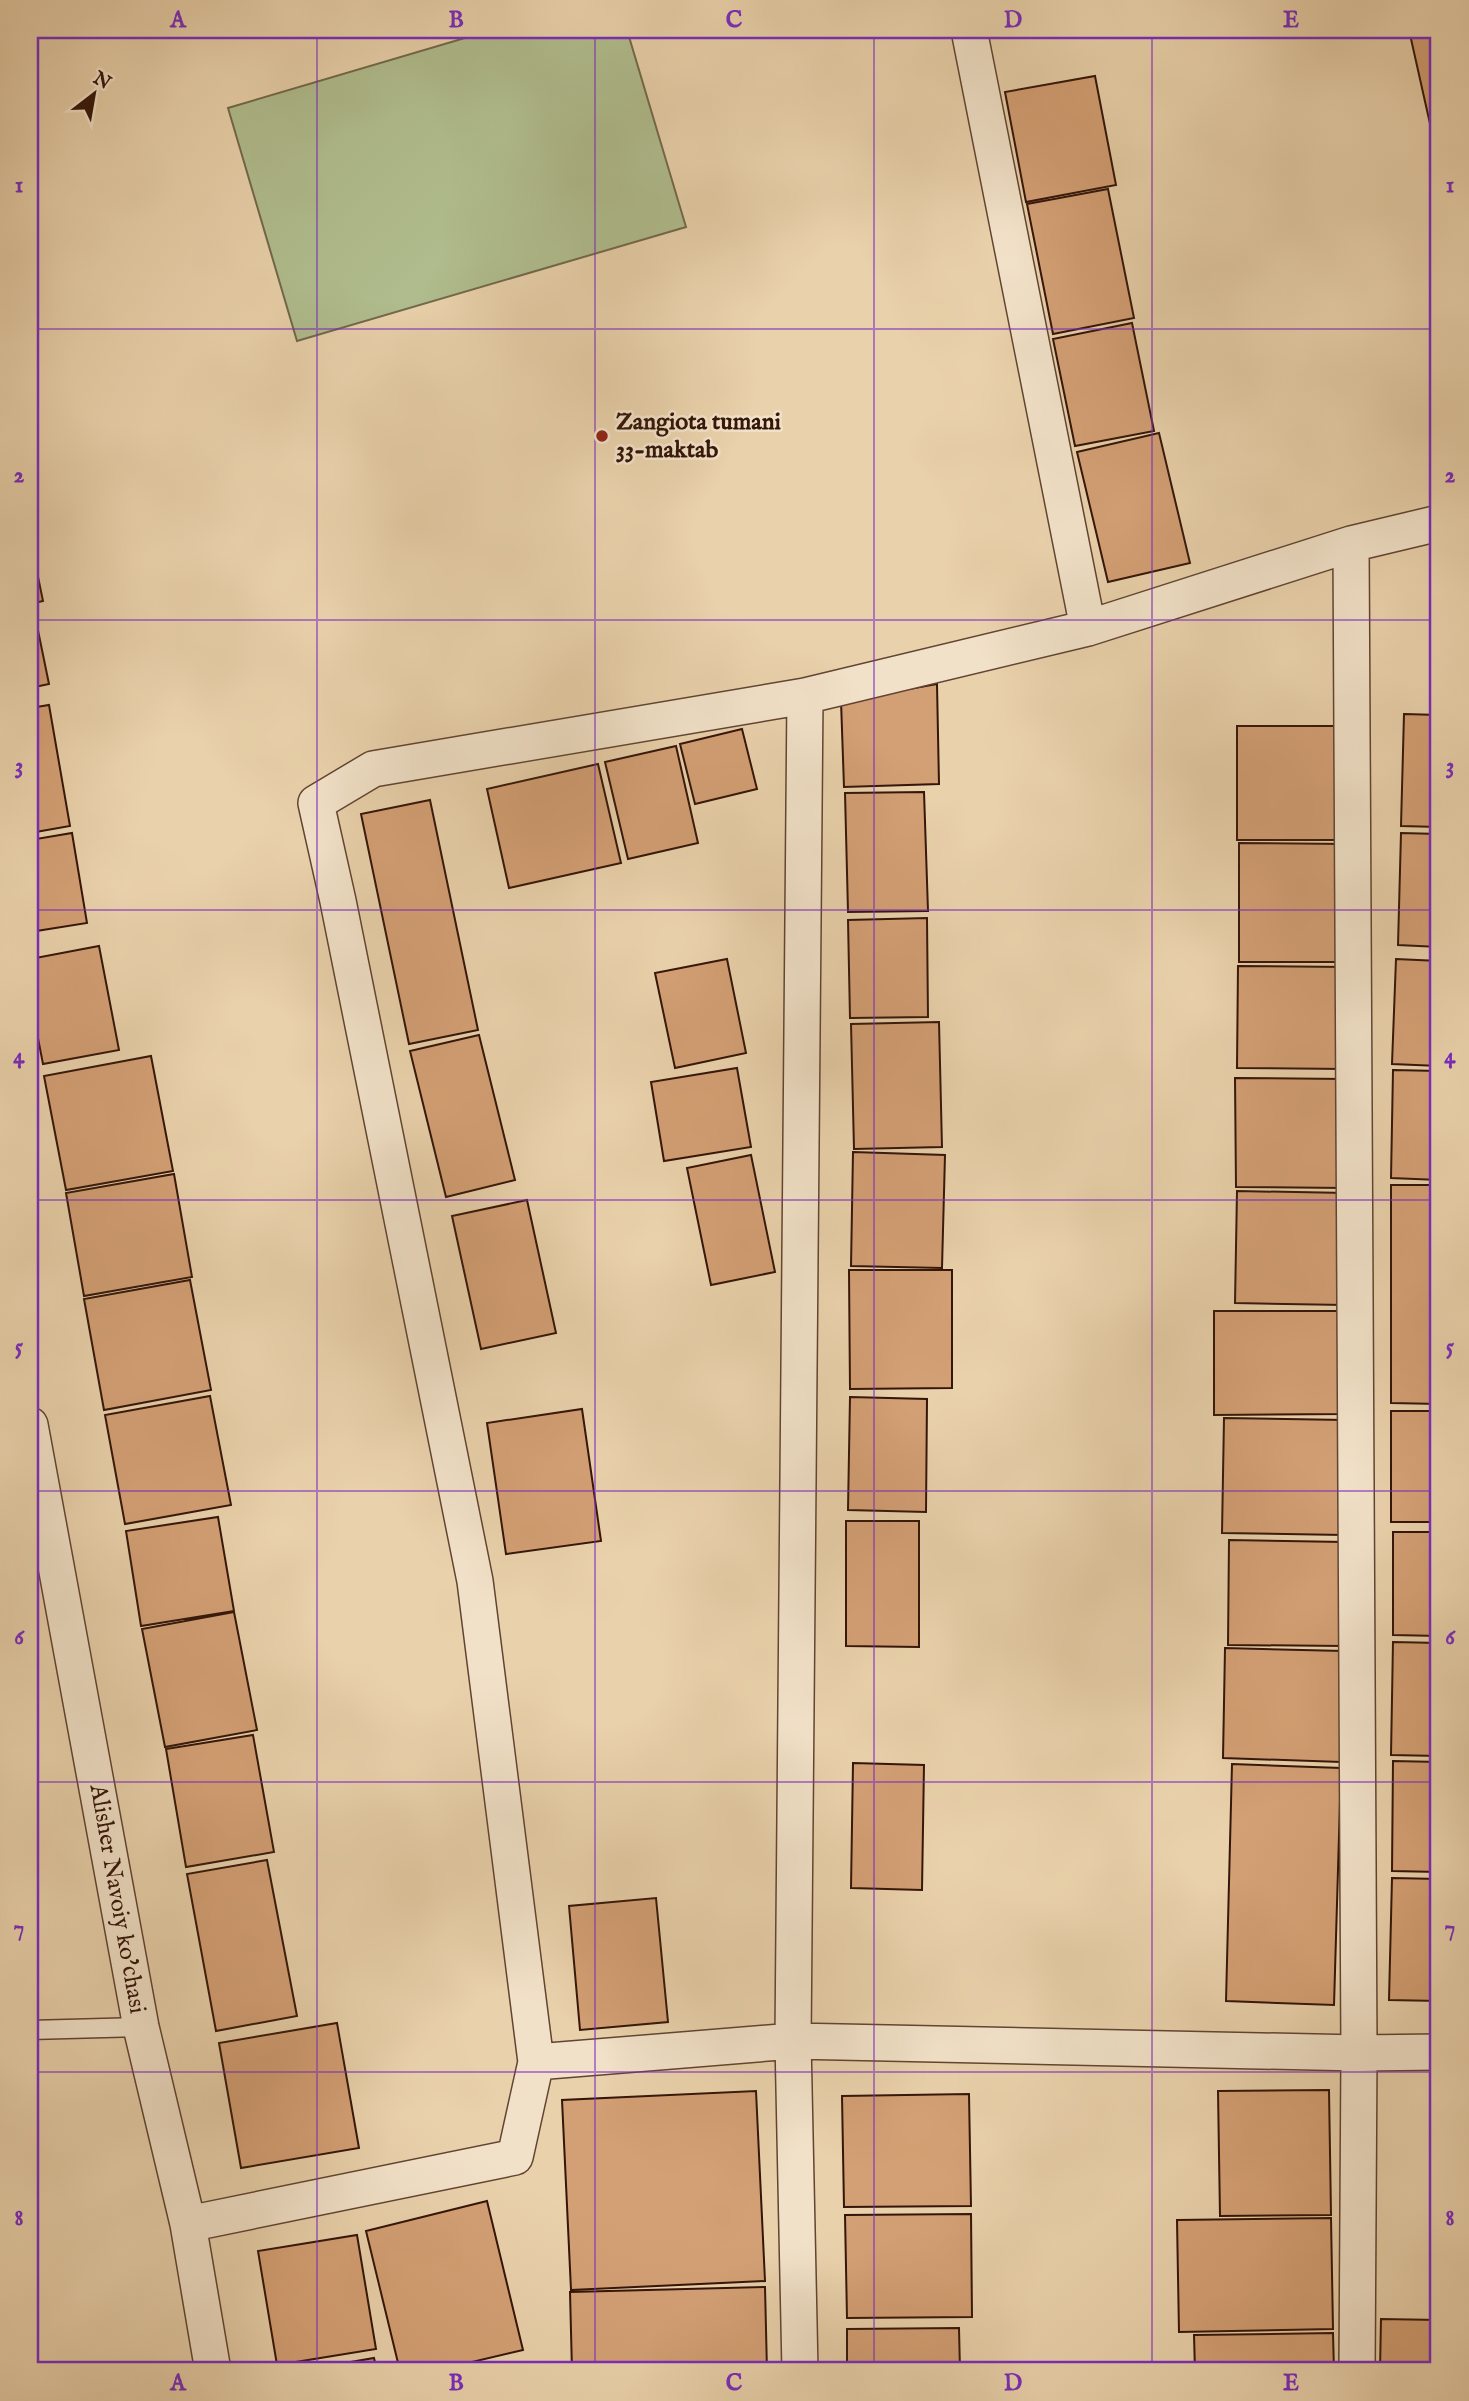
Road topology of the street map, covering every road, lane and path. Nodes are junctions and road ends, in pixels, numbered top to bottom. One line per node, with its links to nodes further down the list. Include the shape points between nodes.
1 (969, 30): 4 (street)
2 (1439, 523): 3 (street)
3 (1351, 544): 4 (street); 11 (street)
4 (1088, 628): 5 (street)
5 (805, 696): 9 (street); 12 (street, via 373,769 316,803 475,1581)
6 (30, 1426): 7 (street, Alisher Navoiy ko'chasi)
7 (141, 2027): 8 (lane); 13 (street, Alisher Navoiy ko'chasi)
8 (30, 2030)
9 (793, 2041): 11 (street); 12 (street); 15 (street)
10 (1439, 2052): 11 (street)
11 (1359, 2053): 16 (street)
12 (537, 2062): 13 (street, via 515,2157)
13 (188, 2224): 14 (street, Alisher Navoiy ko'chasi)
14 (214, 2371)
15 (800, 2371)
16 (1357, 2371)

